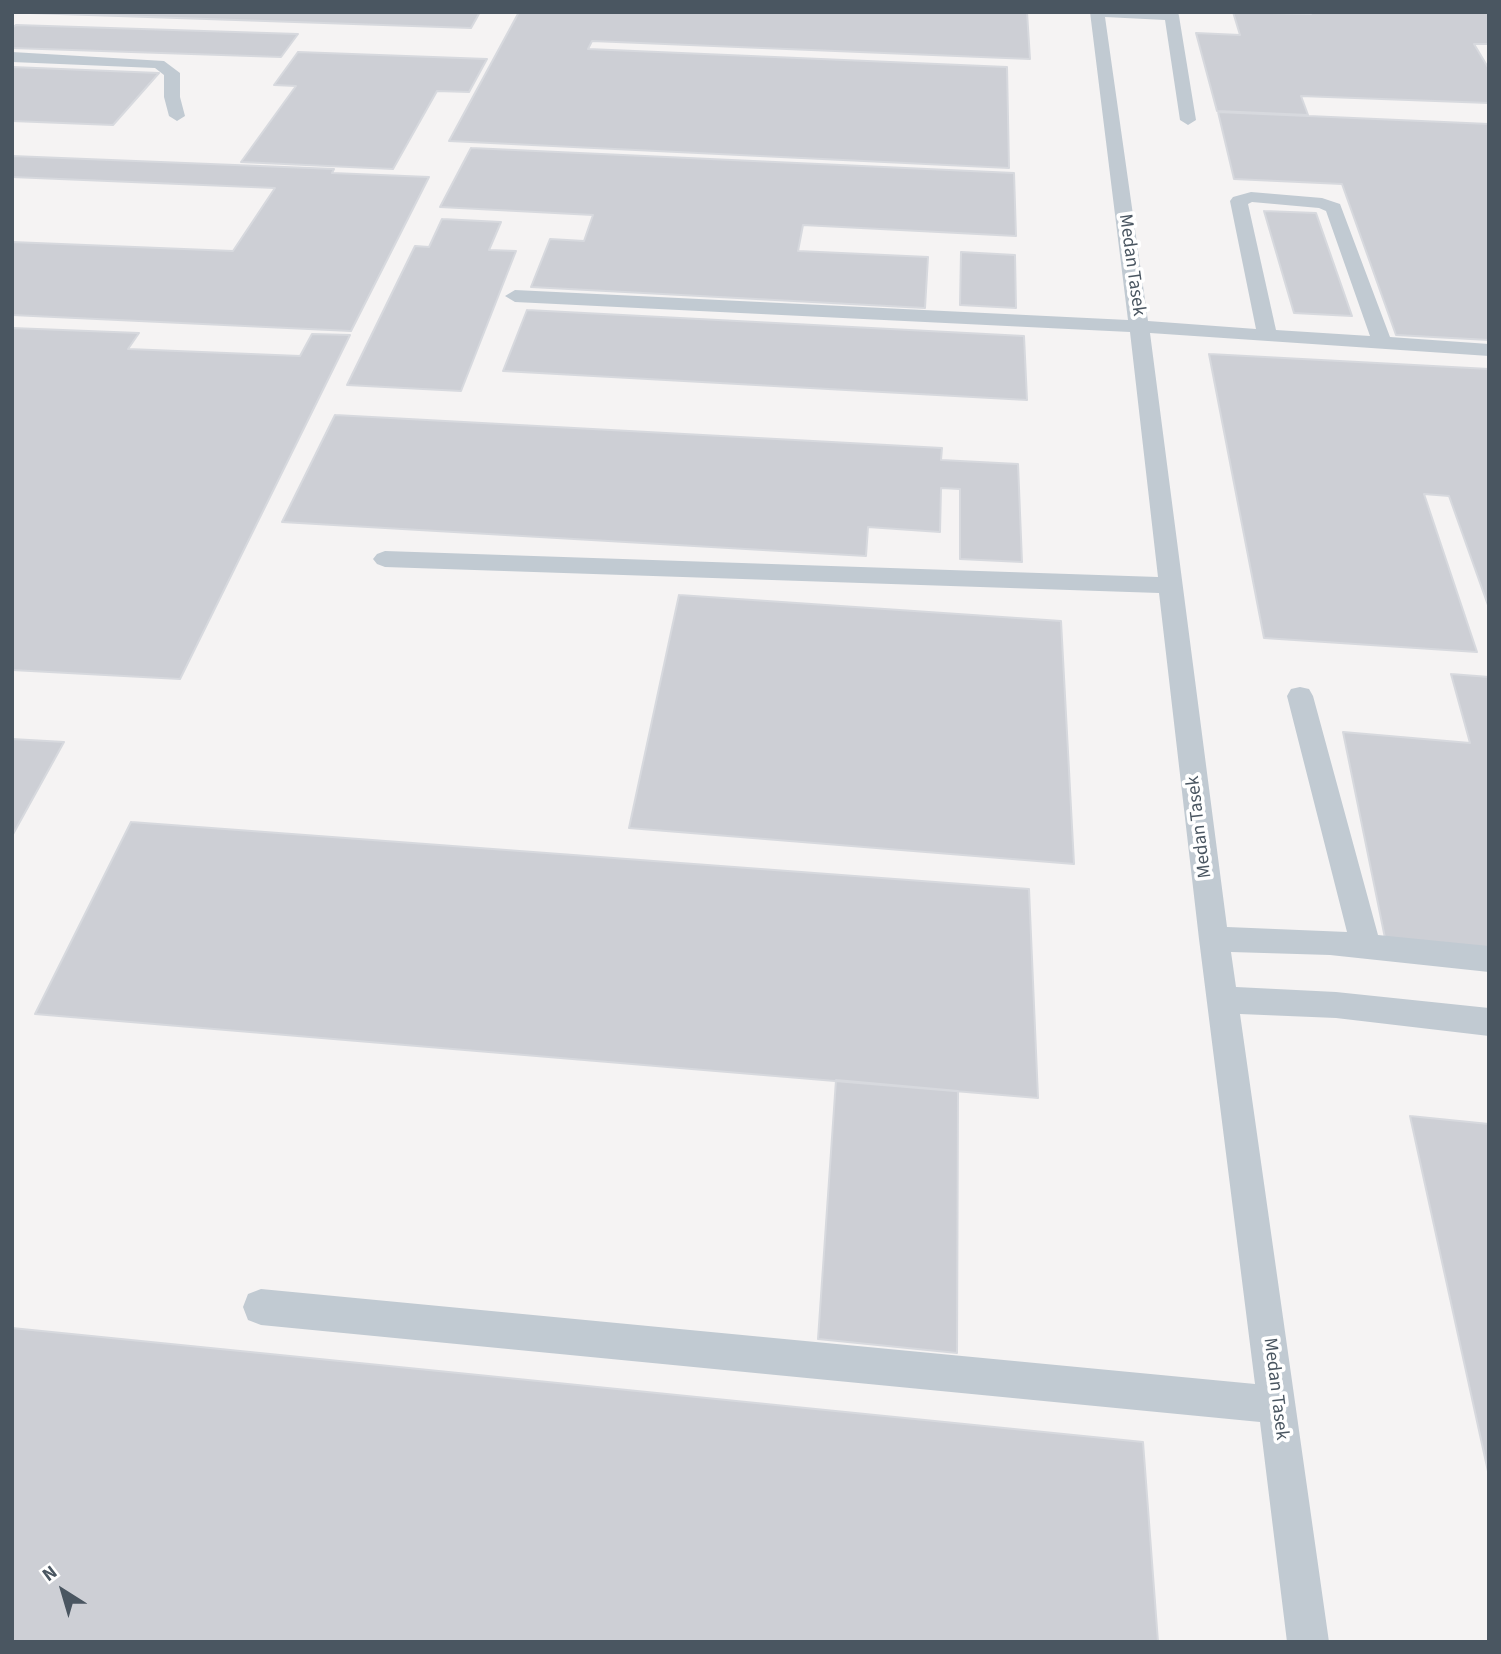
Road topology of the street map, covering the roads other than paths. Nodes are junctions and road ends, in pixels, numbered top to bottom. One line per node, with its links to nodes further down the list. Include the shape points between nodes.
1 (1097, 12): 2 (lane); 7 (lane, Medan Tasek)
2 (1171, 14): 5 (lane)
3 (12, 57): 4 (lane, via 159,64 172,73)
4 (177, 116)
5 (1188, 120)
6 (515, 296): 7 (lane)
7 (1139, 328): 8 (lane); 12 (lane, Medan Tasek)
8 (1267, 335): 9 (lane); 9 (lane, via 1239,201 1251,197 1334,208)
9 (1382, 343): 10 (lane)
10 (1489, 350)
11 (385, 559): 12 (lane)
12 (1169, 585): 14 (lane, Medan Tasek)
13 (1300, 696): 15 (lane)
14 (1214, 939): 15 (lane); 17 (lane, Medan Tasek)
15 (1366, 947): 16 (lane)
16 (1489, 959)
17 (1224, 1000): 18 (lane, via 1336,1005); 20 (lane, Medan Tasek)
18 (1489, 1023)
19 (261, 1307): 20 (lane)
20 (1277, 1405): 21 (lane, Medan Tasek)
21 (1308, 1642)

